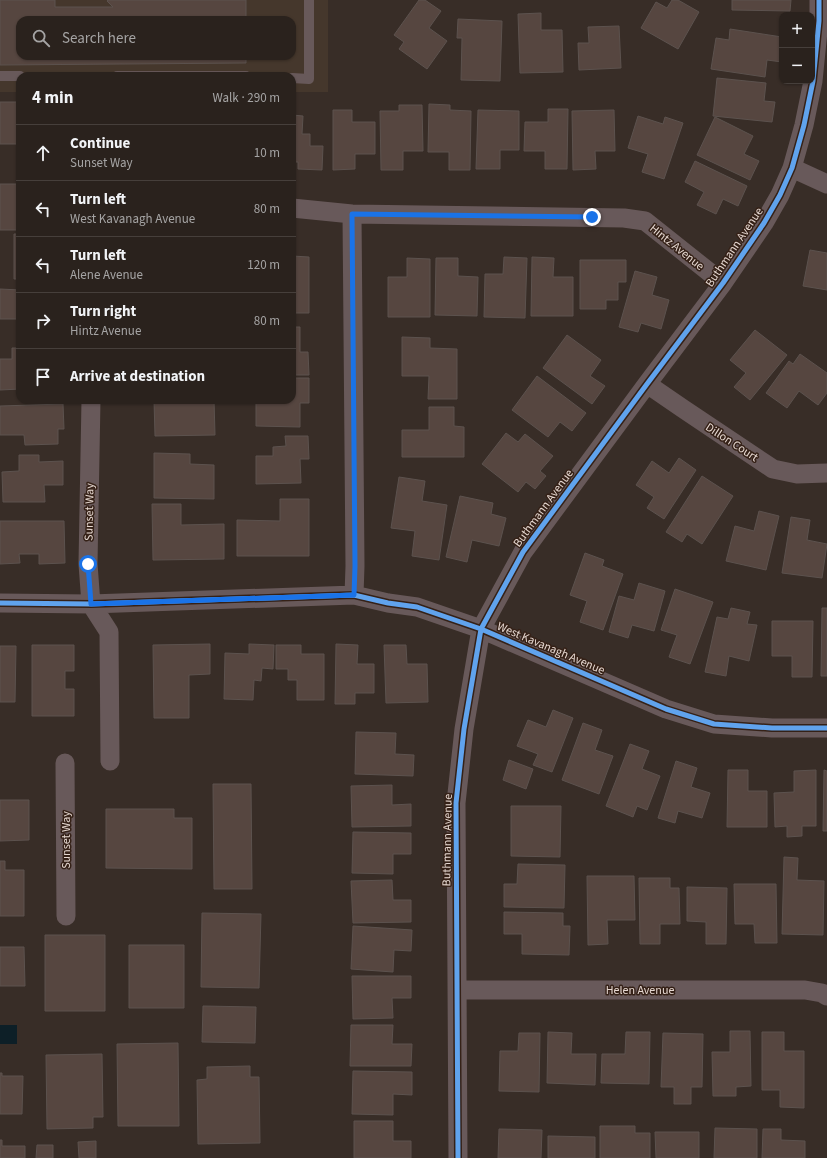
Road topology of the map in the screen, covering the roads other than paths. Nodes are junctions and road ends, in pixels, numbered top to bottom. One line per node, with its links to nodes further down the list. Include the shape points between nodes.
1 (309, 0): 5 (lane, via 308,79)
2 (819, 0): 6 (street, Buthmann Avenue, via 814,81)
3 (0, 76): 4 (lane)
4 (16, 76)
5 (296, 78)
6 (792, 168): 7 (street); 10 (street, Buthmann Avenue, via 764,223)
7 (827, 184)
8 (296, 208): 9 (street, Hintz Avenue)
9 (352, 214): 10 (street, Hintz Avenue, via 624,218 645,221); 14 (street)
10 (723, 283): 11 (street, Buthmann Avenue)
11 (647, 384): 13 (street, Dillon Court, via 773,469 797,474); 17 (street, Buthmann Avenue, via 523,552)
12 (91, 404): 16 (street, Sunset Way, via 88,564)
13 (827, 473)
14 (354, 595): 16 (street, West Kavanagh Avenue); 17 (street, West Kavanagh Avenue, via 417,608)
15 (0, 603): 16 (street, West Kavanagh Avenue)
16 (91, 604): 19 (street, Sunset Way, via 109,632)
17 (481, 629): 18 (street, West Kavanagh Avenue, via 666,709 714,724); 22 (street, Buthmann Avenue, via 464,729 456,803)
18 (827, 728)
19 (110, 761)
20 (65, 764): 21 (street, Sunset Way)
21 (66, 916)
22 (457, 990): 23 (street, Helen Avenue, via 805,990); 24 (street, Buthmann Avenue)
23 (825, 995)
24 (458, 1158)

